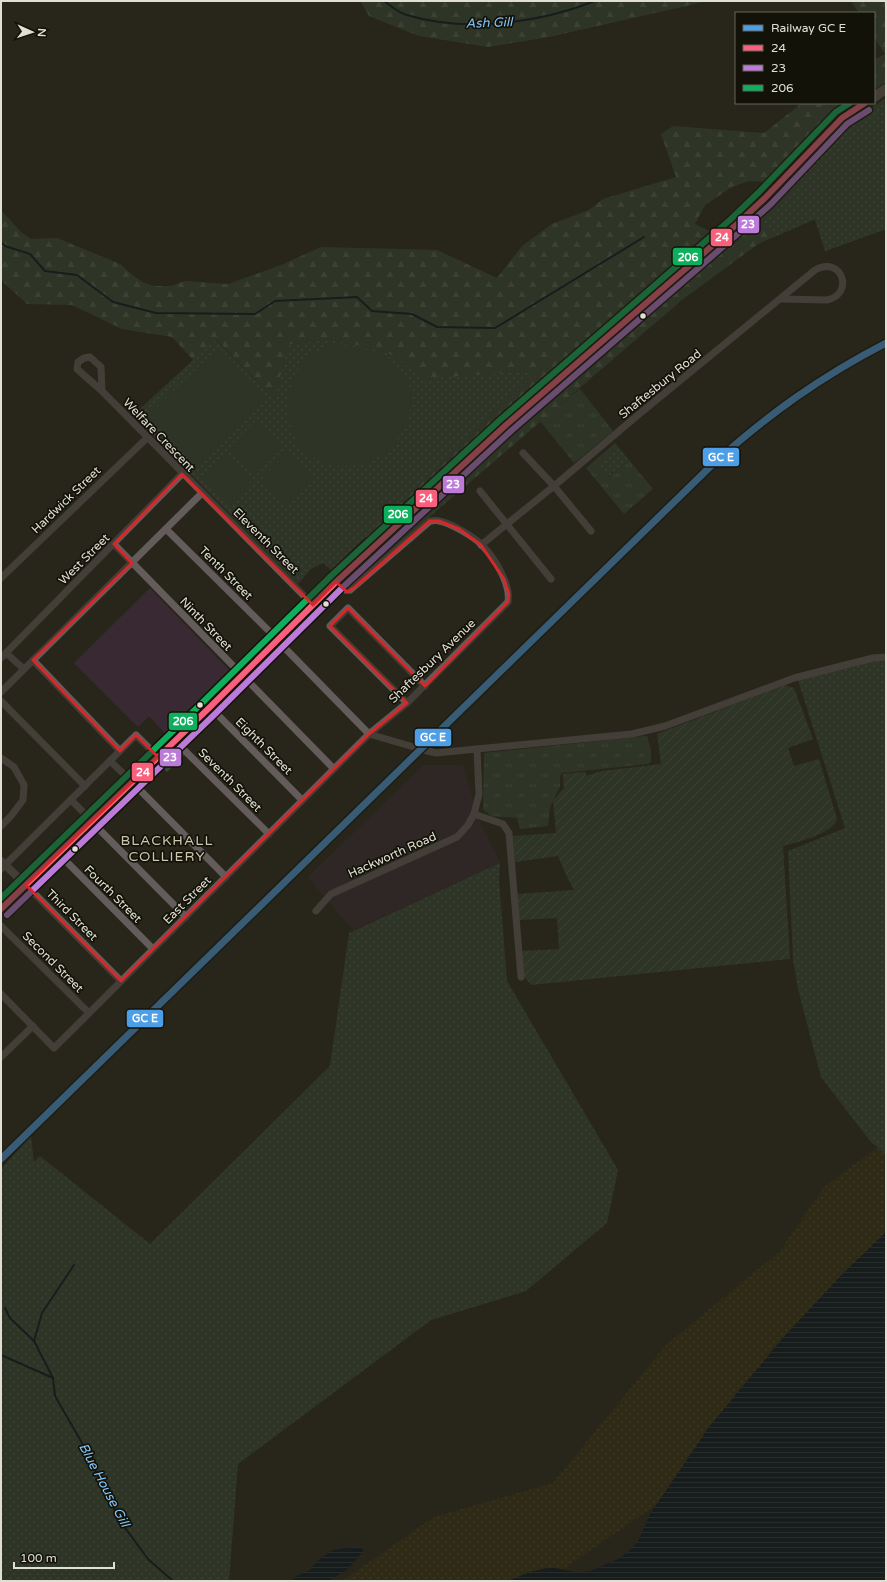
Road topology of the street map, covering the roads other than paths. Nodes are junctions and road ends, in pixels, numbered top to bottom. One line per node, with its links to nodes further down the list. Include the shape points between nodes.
1 (886, 89): 2 (main road)
2 (875, 96)
3 (863, 104): 20 (main road, via 842,118 736,225 506,425)
4 (781, 299): 4 (street, Shaftesbury Road, via 815,270 825,266 838,271 843,282 842,290 833,299); 9 (street, Shaftesbury Road)
5 (102, 391): 5 (street, Welfare Crescent, via 78,369 78,362 90,357 101,367); 6 (street, Welfare Crescent)
6 (147, 438): 8 (street, Welfare Crescent); 18 (street, Hardwick Street)
7 (523, 453): 9 (street)
8 (182, 474): 11 (street, Welfare Crescent); 15 (street, West Street)
9 (554, 486): 12 (street, Shaftesbury Road); 14 (street)
10 (480, 491): 12 (street)
11 (202, 493): 13 (street); 21 (street, Eleventh Street)
12 (507, 524): 16 (street, Shaftesbury Road); 19 (street)
13 (166, 529): 17 (street); 22 (street, Tenth Street)
14 (591, 531)
15 (114, 544): 17 (street, Ninth Street); 23 (street, West Street)
16 (481, 544): 20 (street, via 459,529 439,521 430,521 355,587 345,590); 28 (street, Shaftesbury Avenue, via 504,579 509,594 508,602)
17 (132, 563): 25 (street); 27 (street, Ninth Street)
18 (1, 578)
19 (551, 579)
20 (336, 582): 21 (main road)
21 (313, 605): 22 (main road)
22 (274, 637): 27 (main road); 33 (street, Tenth Street)
23 (4, 655): 26 (street)
24 (886, 657): 35 (street, via 794,678 652,730)
25 (33, 660): 26 (street); 36 (street)
26 (24, 669): 29 (street)
27 (242, 676): 32 (main road); 40 (street, Ninth Street)
28 (425, 686): 31 (street, Shaftesbury Avenue); 31 (street, via 348,608 330,626)
29 (1, 692)
30 (1, 701): 42 (street)
31 (407, 703): 33 (street, Shaftesbury Avenue)
32 (210, 707): 34 (main road); 44 (street, Eighth Street)
33 (369, 734): 35 (street, via 436,753); 40 (street, East Street)
34 (175, 741): 38 (main road); 48 (street, Seventh Street)
35 (477, 749): 45 (street, Hackworth Road, via 479,794)
36 (120, 751): 38 (street, via 136,735); 39 (street)
37 (1, 758): 47 (street, via 14,767 24,785 23,800)
38 (158, 758): 41 (main road)
39 (110, 760): 41 (street); 42 (street)
40 (334, 769): 44 (street, East Street)
41 (129, 780): 46 (main road); 51 (street)
42 (85, 786): 43 (street)
43 (71, 800): 46 (street); 50 (street)
44 (302, 800): 48 (street, East Street)
45 (474, 814): 54 (street, Hackworth Road, via 468,826 457,837 331,894); 58 (street, via 503,824 509,833)
46 (88, 817): 49 (main road); 55 (street)
47 (1, 826)
48 (269, 834): 51 (street, East Street)
49 (58, 853): 52 (main road); 57 (street, Fourth Street)
50 (2, 865): 52 (street, Third Street)
51 (226, 877): 55 (street, East Street)
52 (26, 885): 53 (main road); 59 (street, Third Street)
53 (1, 909)
54 (316, 911)
55 (186, 917): 57 (street, East Street)
56 (1, 926): 61 (street, Second Street)
57 (153, 949): 59 (street, East Street)
58 (521, 978)
59 (121, 981): 61 (street, East Street)
60 (1, 994): 62 (street)
61 (88, 1013): 62 (street, East Street, via 54,1048)
62 (34, 1026): 63 (street)
63 (1, 1057)

